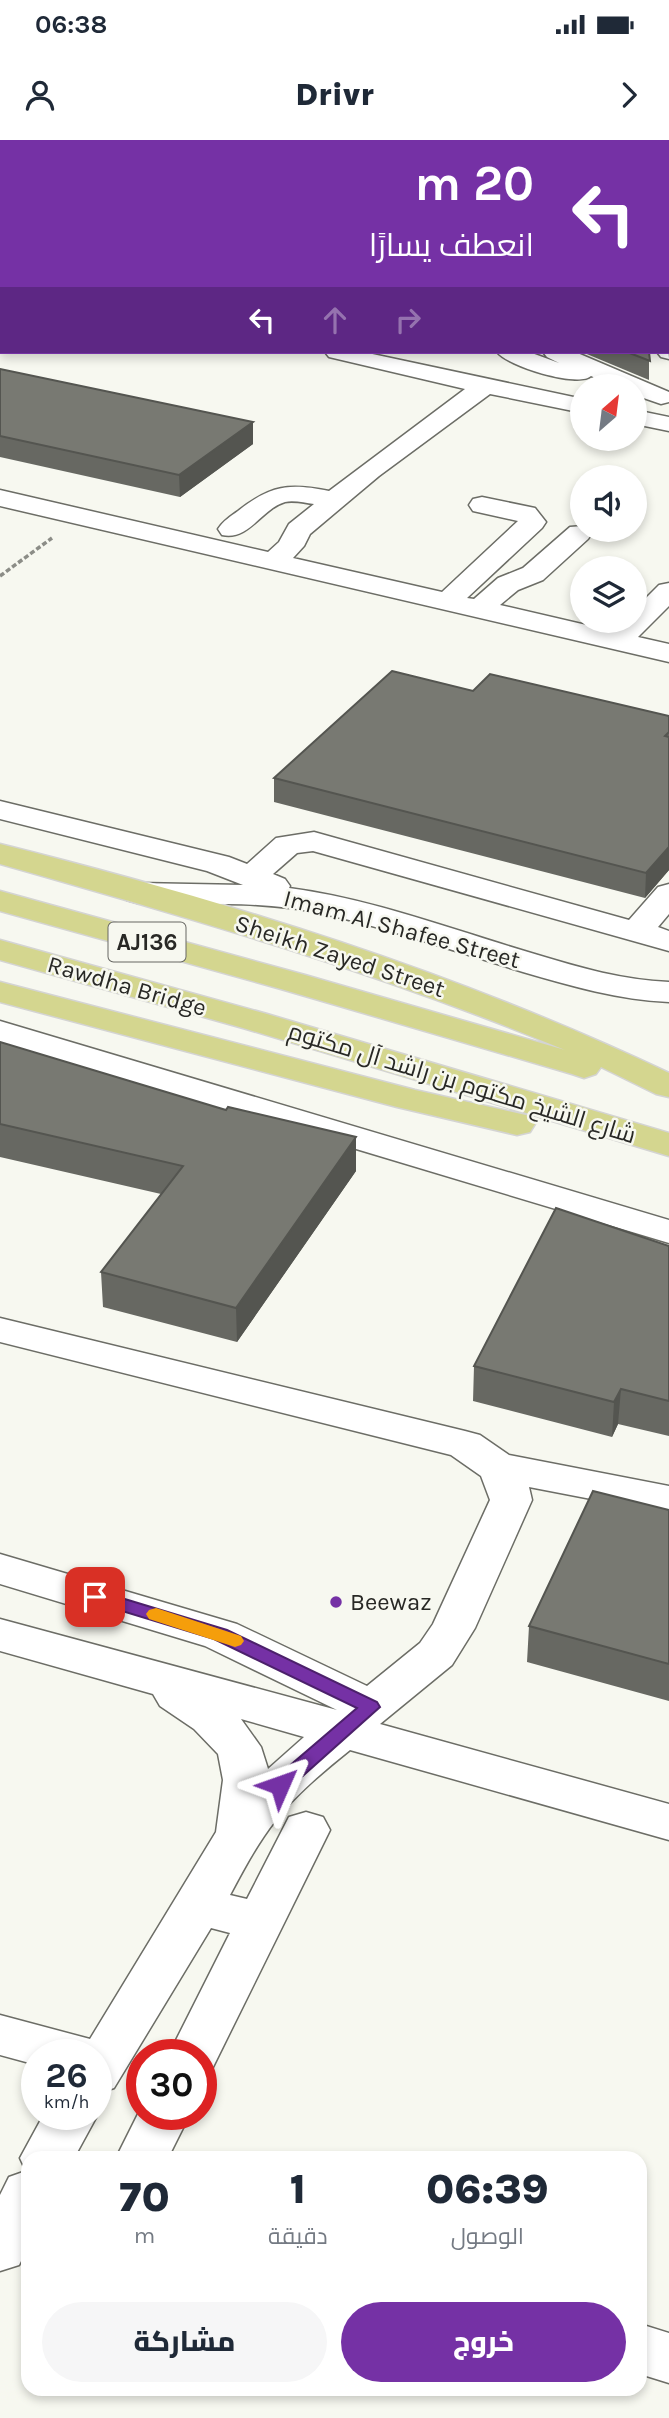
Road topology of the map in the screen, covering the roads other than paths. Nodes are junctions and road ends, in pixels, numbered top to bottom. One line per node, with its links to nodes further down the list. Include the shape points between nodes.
1 (344, 354): 6 (street)
2 (514, 354): 4 (street, via 552,369)
3 (560, 354): 5 (street)
4 (587, 374)
5 (606, 374)
6 (485, 386): 9 (street); 15 (street)
7 (648, 390): 8 (street)
8 (665, 396): 10 (street)
9 (570, 403)
10 (648, 403)
11 (648, 420): 12 (street)
12 (669, 424)
13 (0, 477): 17 (street)
14 (0, 498): 19 (street)
15 (334, 500): 17 (street, via 284,493); 19 (street, via 298,530)
16 (482, 505): 21 (street, via 526,514 533,522)
17 (231, 529): 19 (street)
18 (570, 541): 22 (street, via 533,574 508,584)
19 (283, 552): 21 (street)
20 (669, 591): 23 (street)
21 (448, 601): 22 (street)
22 (479, 609): 23 (street)
23 (618, 641): 24 (street)
24 (669, 653)
25 (0, 810): 27 (street)
26 (0, 854): 29 (main road, Sheikh Zayed Street)
27 (203, 860): 28 (street); 31 (street)
28 (253, 876): 32 (street); 34 (street, via 287,845 314,841)
29 (132, 893): 31 (street, Imam Al Shafee Street); 44 (main road, Sheikh Zayed Street, via 413,977 557,1033)
30 (669, 894): 34 (street)
31 (178, 895): 32 (street, Imam Al Shafee Street)
32 (296, 898): 38 (street, Imam Al Shafee Street)
33 (0, 901): 37 (main road, Rawdha Bridge / AJ136)
34 (636, 932): 35 (street)
35 (669, 941)
36 (0, 950): 42 (main road, Rawdha Bridge / AJ136)
37 (293, 982): 45 (main road, شارع الشيخ مكتوم بن راشد آل مكتوم)
38 (592, 982): 40 (street, Imam Al Shafee Street); 41 (street)
39 (0, 992): 47 (main road, via 410,1099)
40 (669, 992)
41 (669, 1016)
42 (255, 1021): 46 (main road, شارع الشيخ مكتوم بن راشد آل مكتوم)
43 (0, 1031): 48 (street)
44 (669, 1086)
45 (669, 1092)
46 (669, 1145)
47 (669, 1154)
48 (669, 1232)
49 (0, 1330): 50 (street, via 443,1438 474,1450)
50 (498, 1467): 51 (street); 55 (street, via 510,1500 453,1628 436,1654)
51 (669, 1500)
52 (0, 1569): 55 (street, via 220,1634)
53 (0, 1635): 54 (street)
54 (155, 1678): 55 (street); 58 (street, via 211,1717 237,1745 246,1771)
55 (355, 1719): 56 (street); 58 (street, via 280,1785)
56 (669, 1822)
57 (306, 1830): 60 (street)
58 (240, 1833): 59 (street)
59 (199, 1906): 60 (street); 62 (street)
60 (261, 1922): 63 (street)
61 (0, 2035): 64 (street)
62 (108, 2039)
63 (202, 2039)
64 (21, 2041)
65 (156, 2130): 66 (street)
66 (146, 2151)
67 (21, 2210): 68 (street)
68 (0, 2248)
69 (647, 2350): 70 (street)
70 (669, 2358)

